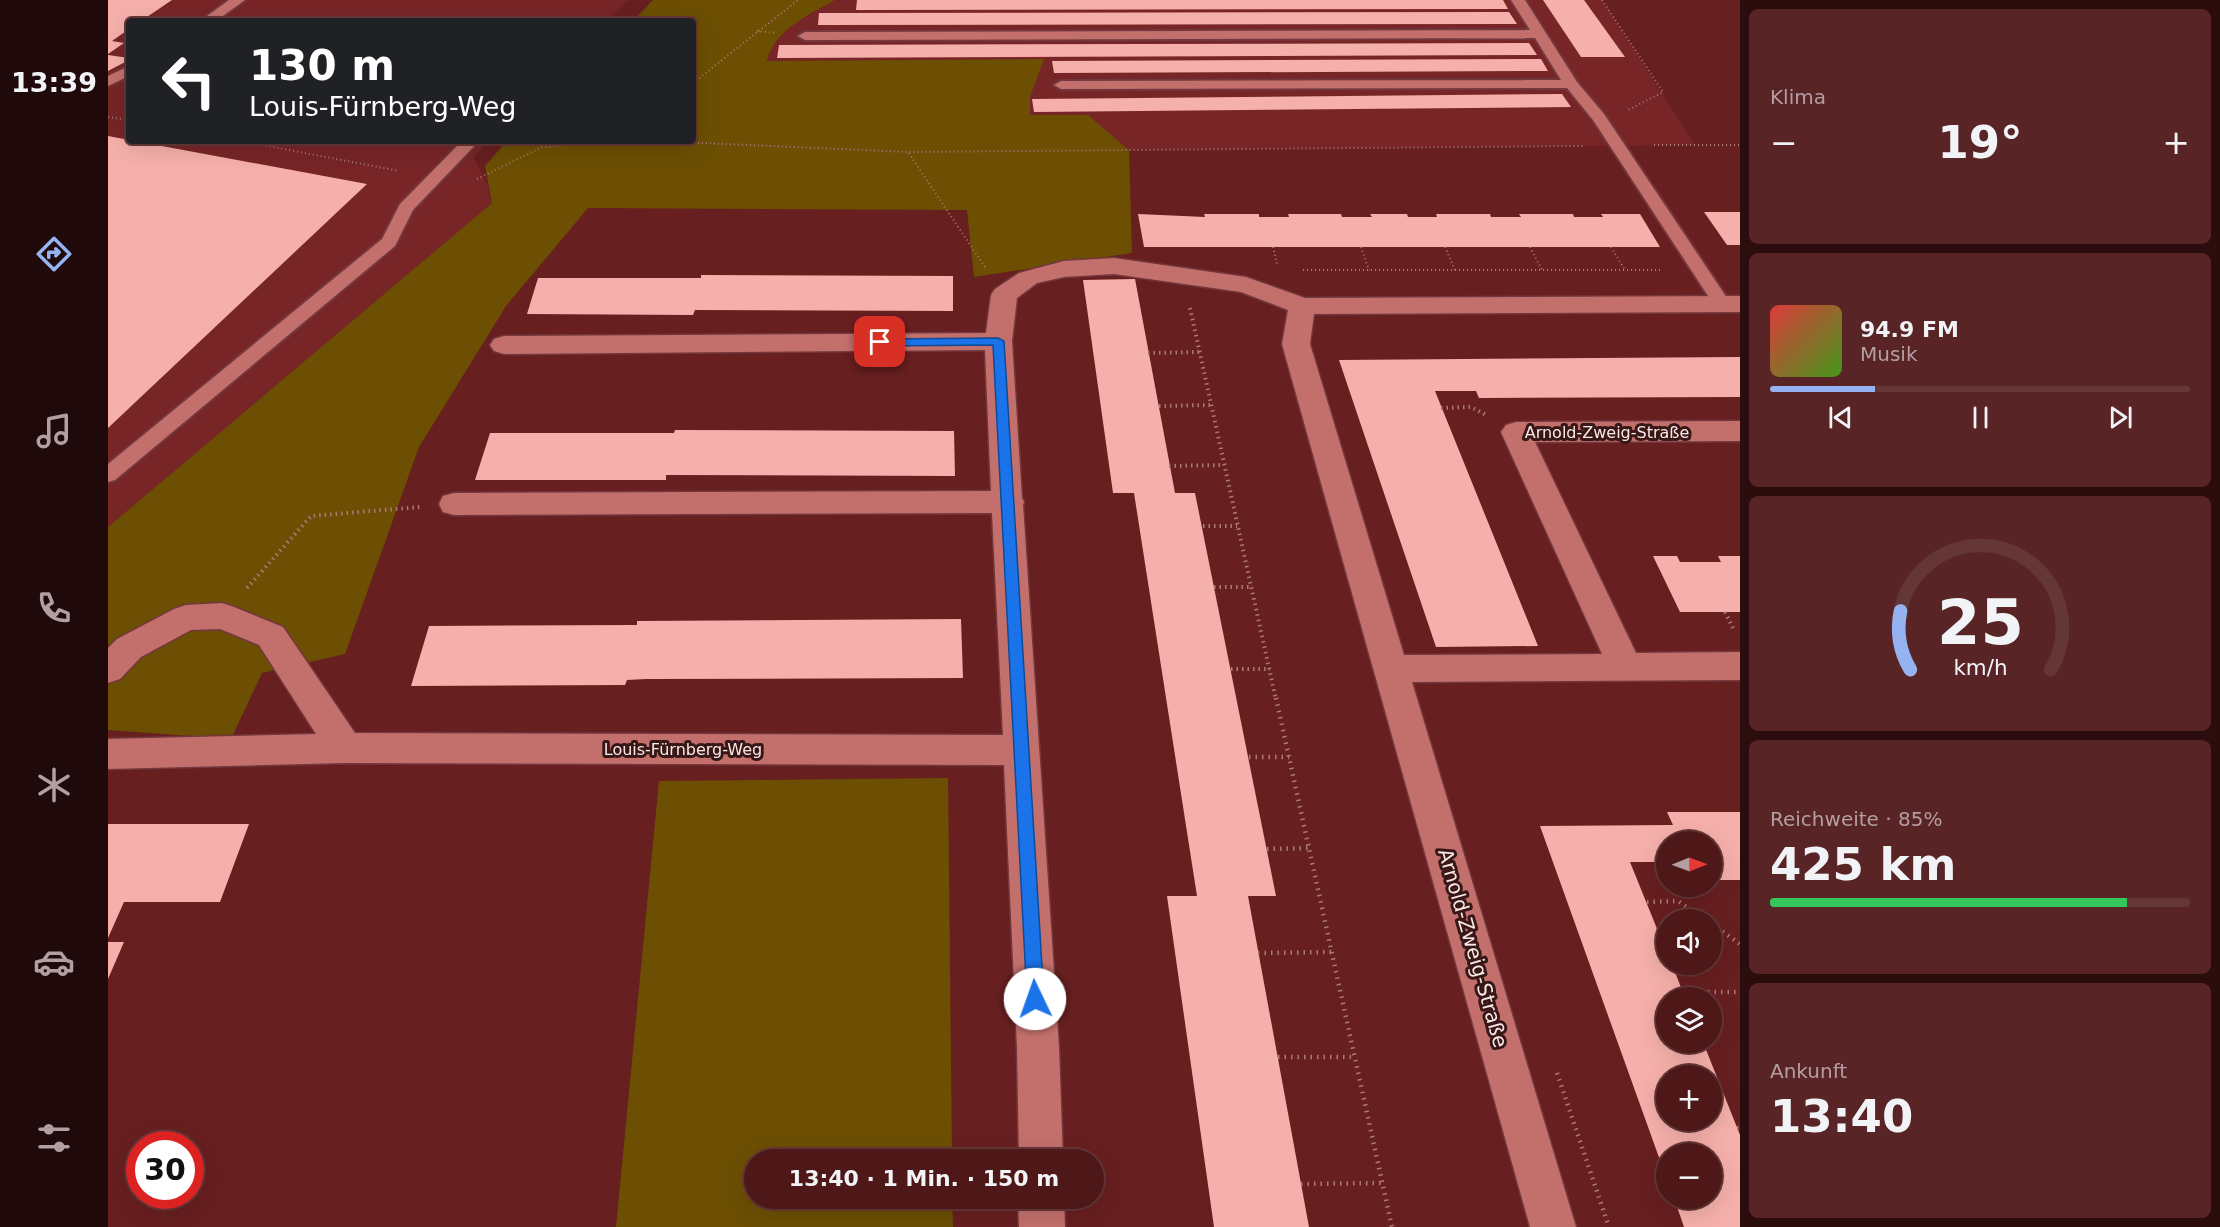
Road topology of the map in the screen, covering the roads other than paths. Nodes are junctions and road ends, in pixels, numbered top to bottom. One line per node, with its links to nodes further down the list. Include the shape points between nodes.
1 (238, 0): 3 (lane)
2 (1518, 0): 4 (lane)
3 (211, 18)
4 (1539, 34): 5 (lane); 8 (lane)
5 (805, 36)
6 (126, 72): 7 (lane)
7 (108, 82)
8 (1571, 84): 9 (lane); 11 (lane, via 1599,117 1699,270)
9 (1061, 85)
10 (468, 144): 16 (lane, via 406,208 390,242)
11 (1731, 304): 12 (street)
12 (1302, 306): 13 (street, via 1246,285 1114,266 1064,269 1028,278 1004,295); 22 (street, Arnold-Zweig-Straße, via 1296,344)
13 (998, 341): 14 (street); 17 (street)
14 (504, 345)
15 (1740, 430): 20 (street, Arnold-Zweig-Straße, via 1516,432)
16 (108, 474)
17 (1009, 502): 18 (street); 24 (street)
18 (454, 504)
19 (1740, 666): 20 (street)
20 (1625, 667): 22 (street)
21 (108, 669): 23 (street, via 129,648 186,618 222,616 271,636)
22 (1392, 669): 29 (street, Arnold-Zweig-Straße)
23 (345, 748): 24 (street, Louis-Fürnberg-Weg); 25 (street, Louis-Fürnberg-Weg)
24 (1021, 750): 26 (street)
25 (108, 754)
26 (1041, 1149)
27 (1041, 1209): 28 (street)
28 (1042, 1227)
29 (1553, 1227)

